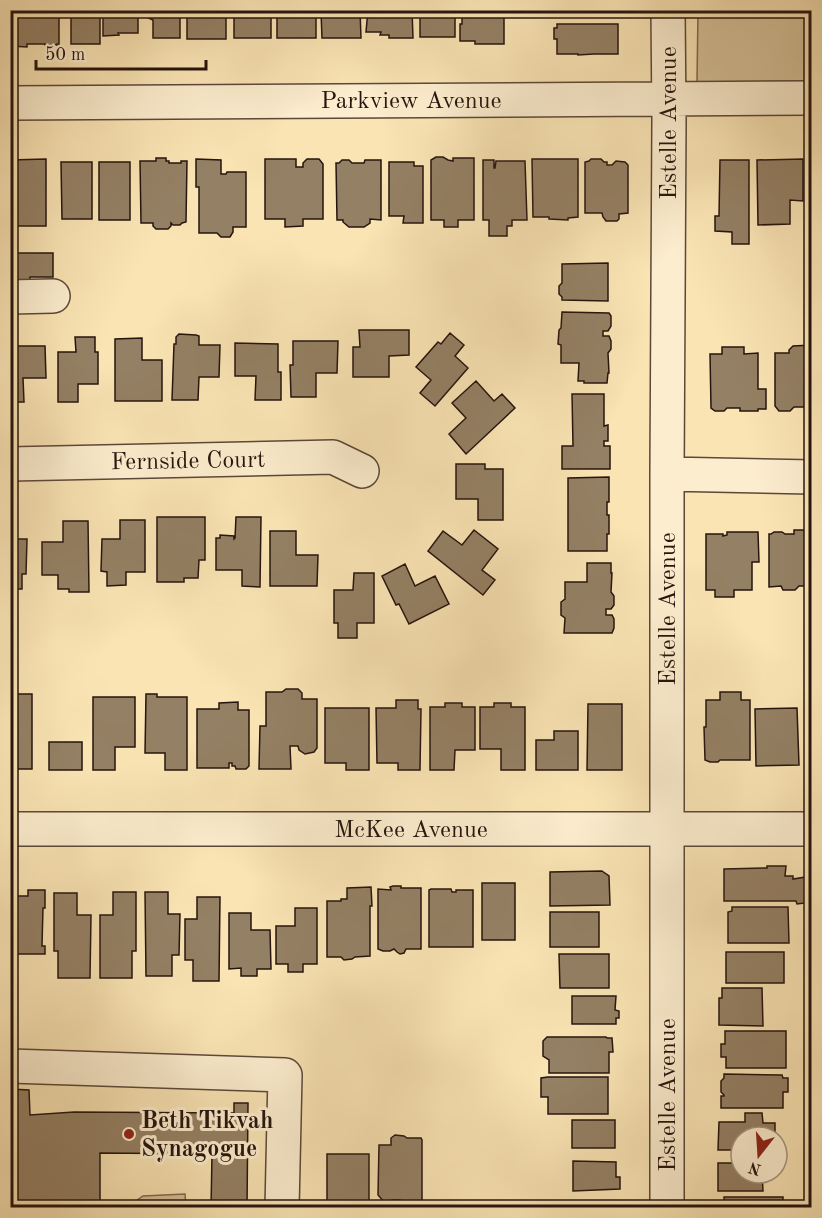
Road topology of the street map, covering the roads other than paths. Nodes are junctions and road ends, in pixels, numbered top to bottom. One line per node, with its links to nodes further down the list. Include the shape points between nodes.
1 (668, 10): 2 (street, Estelle Avenue)
2 (669, 98): 3 (street, Parkview Avenue); 4 (street, Parkview Avenue); 9 (street, Estelle Avenue)
3 (812, 98)
4 (10, 103)
5 (53, 296): 6 (street)
6 (10, 297)
7 (10, 464): 8 (street, Fernside Court, via 333,457)
8 (362, 471)
9 (667, 474): 10 (street); 11 (street, Estelle Avenue)
10 (812, 477)
11 (668, 828): 12 (street, McKee Avenue); 13 (street, McKee Avenue); 16 (street, Estelle Avenue)
12 (10, 829)
13 (812, 829)
14 (10, 1066): 15 (street, via 285,1075)
15 (282, 1208)
16 (667, 1208)

